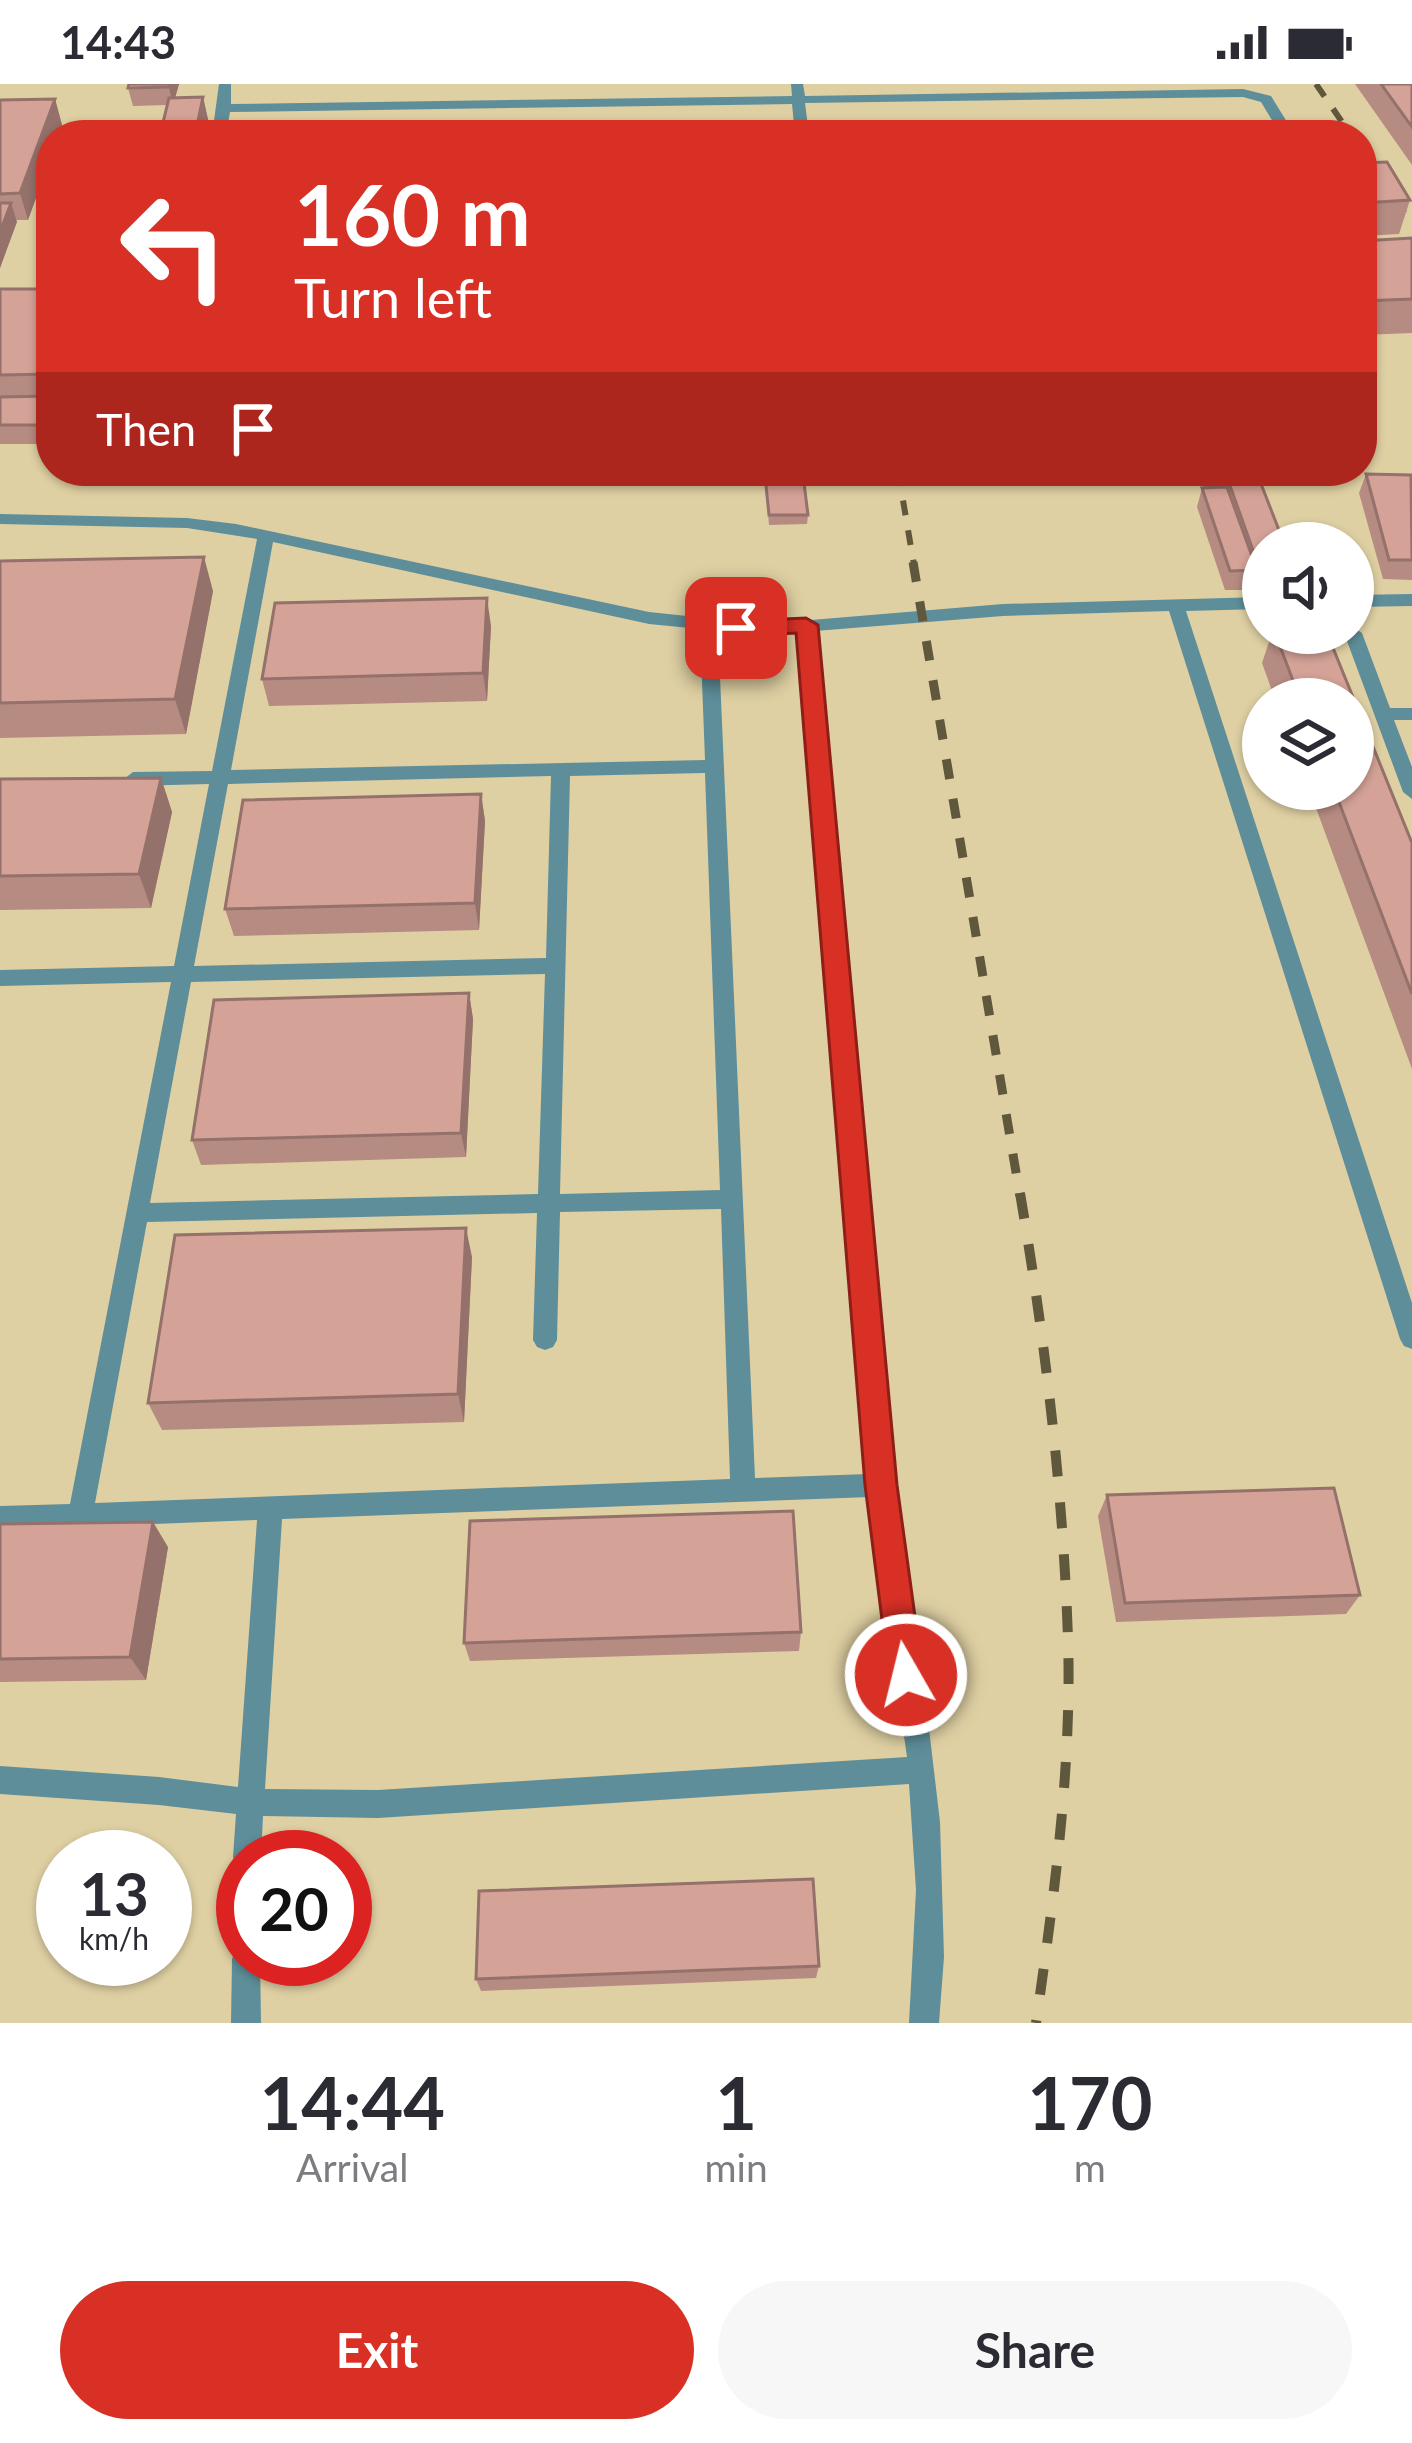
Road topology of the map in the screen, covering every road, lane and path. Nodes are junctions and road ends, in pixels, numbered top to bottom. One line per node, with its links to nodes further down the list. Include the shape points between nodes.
1 (225, 84): 4 (lane)
2 (796, 84): 3 (lane)
3 (798, 102): 4 (lane); 6 (lane); 7 (lane, via 1243,93 1266,100)
4 (224, 108): 5 (lane)
5 (222, 120)
6 (800, 120)
7 (1279, 120)
8 (0, 519): 9 (lane, via 187,523)
9 (266, 535): 15 (lane); 21 (lane)
10 (1412, 599): 11 (lane)
11 (1374, 600)
12 (1242, 603): 13 (lane)
13 (1176, 605): 14 (lane); 30 (lane)
14 (806, 625): 15 (lane); 32 (lane)
15 (709, 627): 19 (lane)
16 (1361, 654): 17 (lane)
17 (1383, 714): 18 (lane); 23 (lane)
18 (1412, 714)
19 (715, 766): 20 (lane); 27 (lane)
20 (561, 769): 21 (lane); 24 (lane)
21 (220, 778): 22 (lane); 25 (lane)
22 (110, 779)
23 (1412, 792)
24 (556, 966): 25 (lane); 28 (lane)
25 (182, 975): 26 (lane); 29 (lane)
26 (0, 978)
27 (732, 1199): 28 (lane); 33 (lane)
28 (549, 1203): 29 (lane); 31 (lane)
29 (137, 1213): 35 (lane)
30 (1412, 1339)
31 (545, 1340)
32 (881, 1485): 33 (lane); 37 (lane)
33 (743, 1490): 34 (lane)
34 (269, 1509): 35 (lane); 39 (lane)
35 (80, 1516): 36 (lane)
36 (0, 1518)
37 (919, 1769): 39 (lane, via 377,1804); 43 (lane, via 932,1924)
38 (0, 1780): 39 (lane)
39 (247, 1802): 40 (lane)
40 (247, 1830)
41 (246, 1986): 42 (lane)
42 (246, 2023)
43 (924, 2023)

